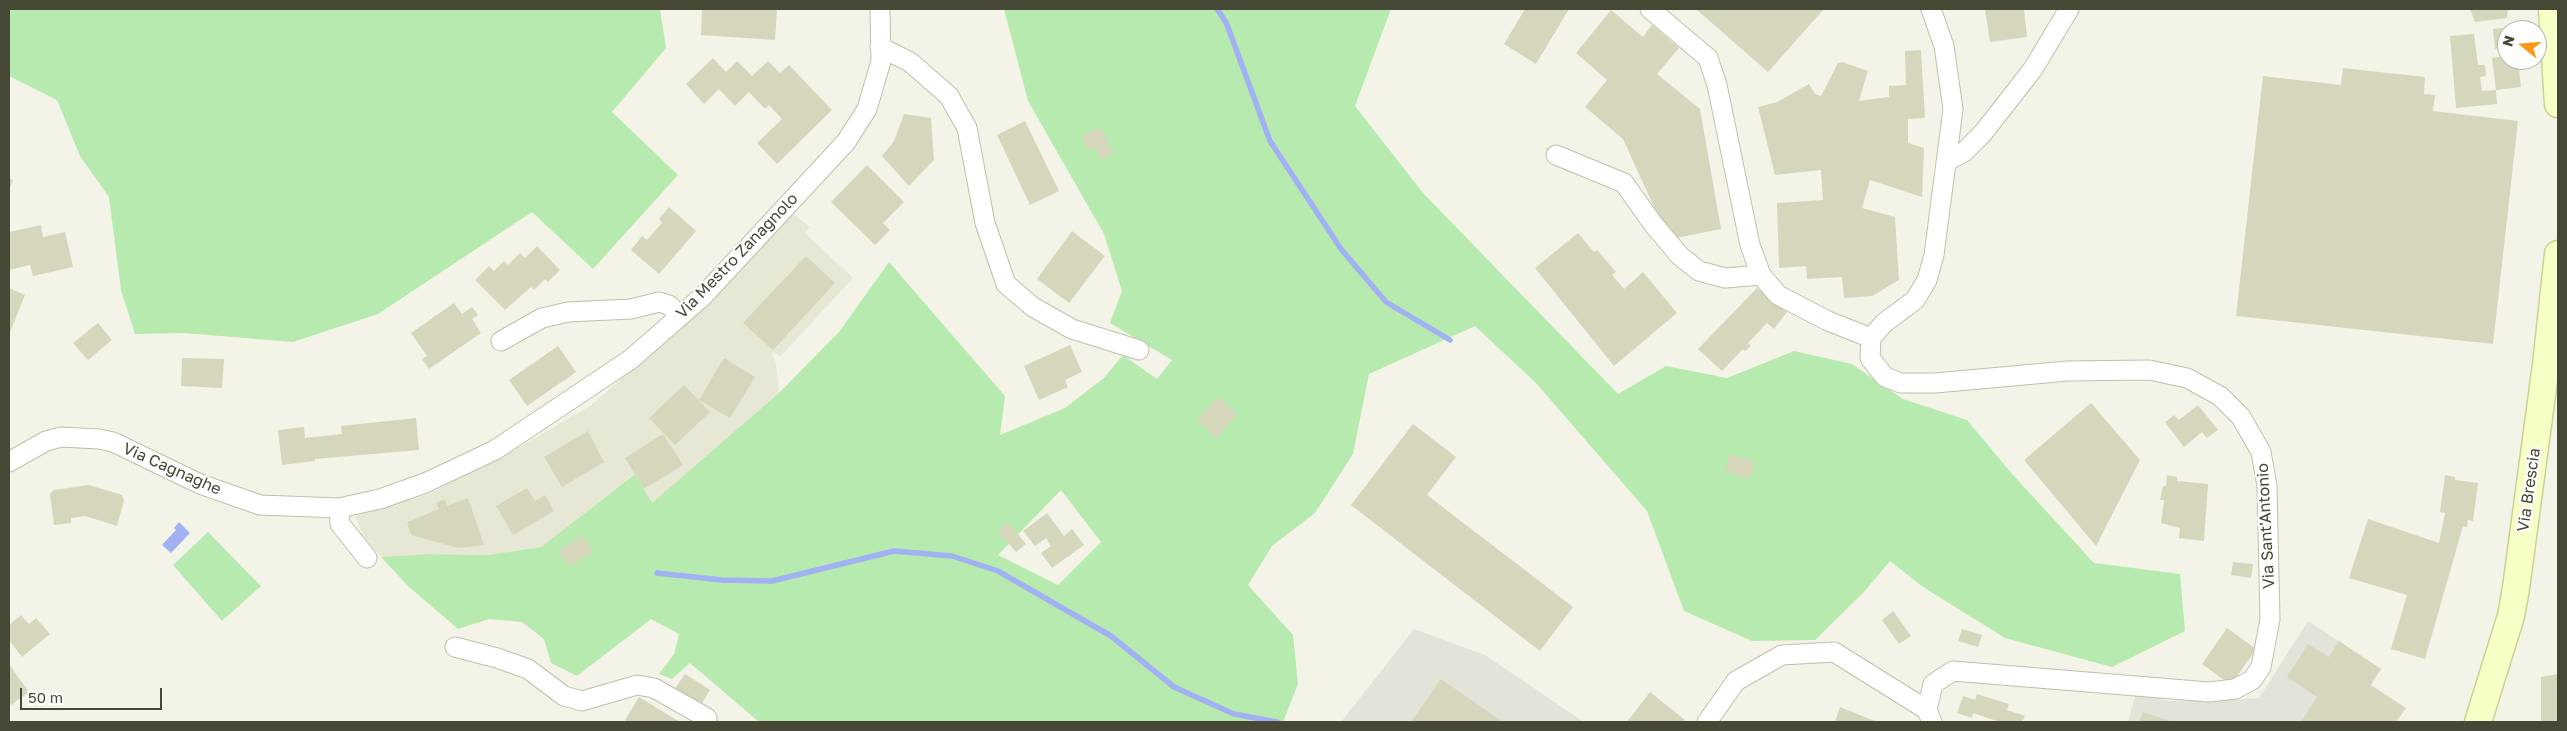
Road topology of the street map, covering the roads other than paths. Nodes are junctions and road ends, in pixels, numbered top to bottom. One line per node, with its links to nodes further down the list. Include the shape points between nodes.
1 (880, 9): 6 (street, Via Mestro Zanagnolo)
2 (1650, 9): 11 (street, via 1708,58 1717,85 1750,245)
3 (1931, 9): 9 (street, via 1944,46 1953,109)
4 (2069, 9): 9 (street, via 2033,69 1983,133 1964,152)
5 (2552, 9): 7 (main road)
6 (880, 47): 12 (street, Via Mestro Zanagnolo, via 881,61 867,109 846,142 703,296); 15 (street, via 910,62 950,96 967,128 985,223 1006,284 1033,308 1072,329)
7 (2558, 104)
8 (1556, 155): 11 (street, via 1624,183 1653,224 1680,256 1698,271 1725,278)
9 (1947, 160): 13 (street, via 1934,255 1927,280 1916,300 1884,323)
10 (2558, 254): 23 (main road, Via Brescia, via 2516,588 2511,616)
11 (1761, 275): 13 (street, via 1778,295 1828,321)
12 (680, 316): 14 (street, via 659,302 632,309 568,312 542,318); 17 (street, Via Mestro Zanagnolo, via 631,359 496,450 425,483 380,499)
13 (1871, 338): 20 (street, Via Sant'Antonio, via 1870,358 1885,377 1902,383 2068,371 2149,370 2187,378 2220,396 2242,417 2261,452 2267,486 2270,619 2261,667 2252,680 2235,689 2209,692 1953,670 1933,684)
14 (502, 342)
15 (1139, 350)
16 (9, 462): 17 (street, Via Cagnaghe, via 62,437 100,439 113,442 200,484 260,505)
17 (339, 508): 18 (street, via 340,524)
18 (367, 558)
19 (455, 647): 21 (street, via 528,669 564,696 582,701 637,685 654,688)
20 (1930, 716): 22 (street, via 1834,652 1782,654 1736,681)
21 (707, 718)
22 (1707, 722)
23 (2478, 722)

